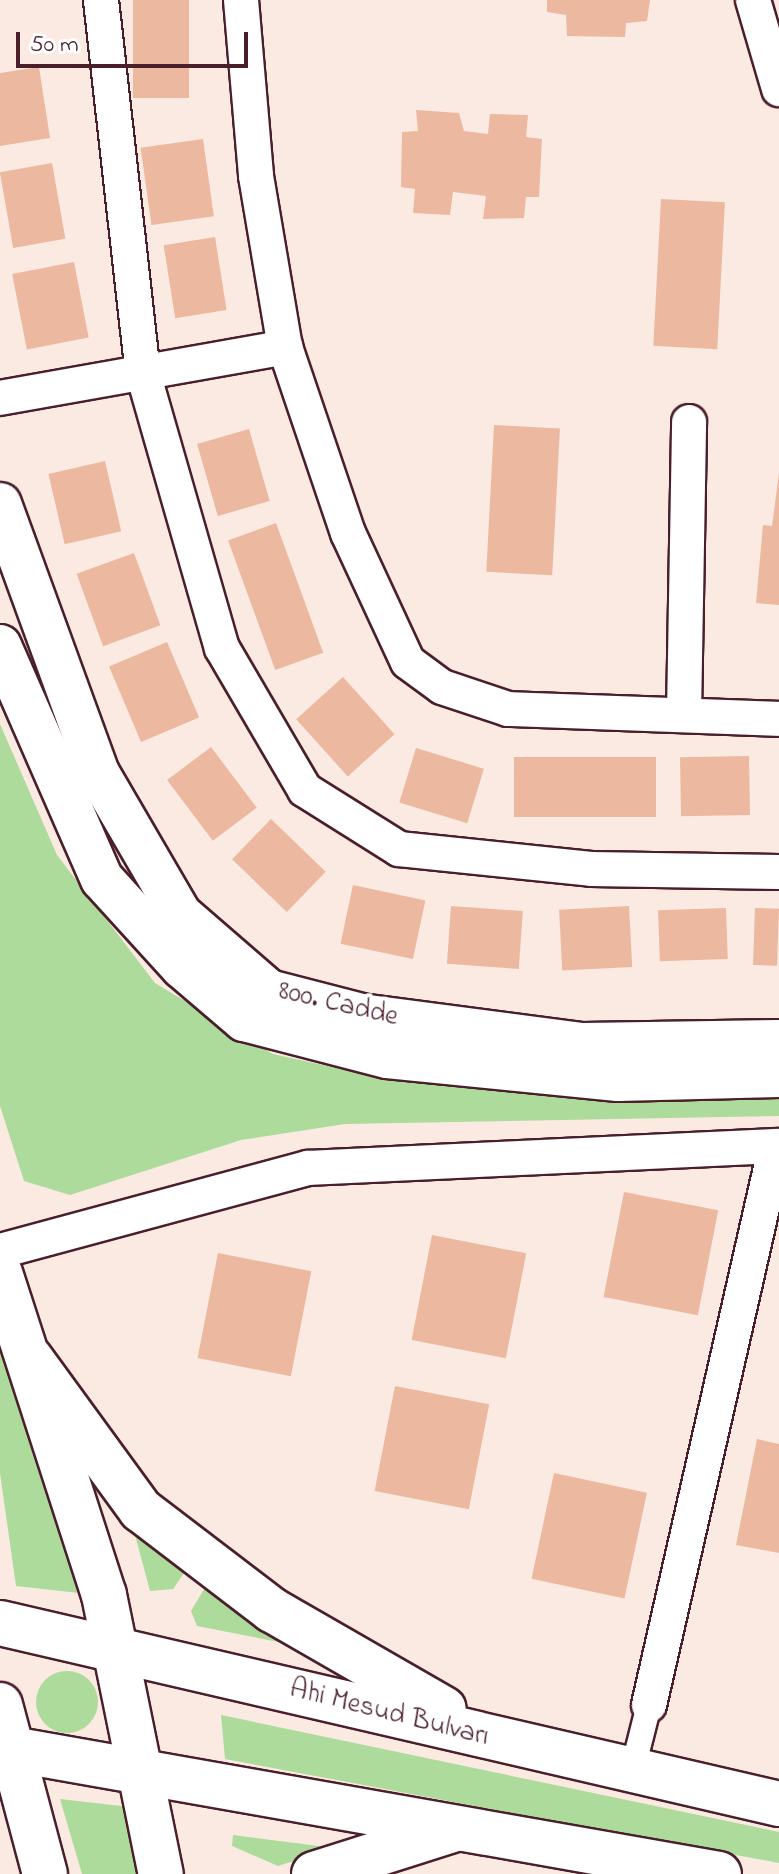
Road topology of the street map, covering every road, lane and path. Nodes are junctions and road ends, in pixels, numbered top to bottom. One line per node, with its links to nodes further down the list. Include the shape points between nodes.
1 (101, 0): 6 (street)
2 (241, 0): 5 (street, via 256,176)
3 (753, 0): 4 (street)
4 (779, 89)
5 (285, 347): 6 (street); 11 (street, via 348,533 408,662 442,687 508,709)
6 (143, 373): 7 (street); 13 (street, via 222,648 305,790 399,849 591,869)
7 (0, 398)
8 (689, 422): 11 (street)
9 (0, 504): 14 (street, 800. Cadde, via 98,773 180,914 269,991 361,1015 582,1044)
10 (0, 646): 15 (street, 800. Cadde, via 102,879 182,967 244,1020 387,1057 618,1080)
11 (684, 715): 12 (street)
12 (779, 719)
13 (779, 872)
14 (779, 1041)
15 (779, 1076)
16 (777, 1146): 17 (street, via 308,1168); 23 (street)
17 (0, 1251)
18 (0, 1273): 19 (main road)
19 (30, 1358): 21 (main road); 24 (main road, via 141,1510 204,1562 387,1681)
20 (0, 1623): 21 (main road, Ahi Mesud Bulvarı)
21 (116, 1647): 24 (main road, Ahi Mesud Bulvarı); 27 (main road)
22 (0, 1705): 25 (main road)
23 (649, 1705): 26 (street)
24 (518, 1746): 26 (main road, Ahi Mesud Bulvarı)
25 (6, 1749): 27 (main road); 30 (main road)
26 (632, 1772): 28 (main road, Ahi Mesud Bulvarı)
27 (145, 1775): 29 (main road); 31 (main road)
28 (779, 1804)
29 (462, 1827): 32 (main road); 33 (main road)
30 (45, 1874)
31 (161, 1874)
32 (314, 1874)
33 (719, 1874)

